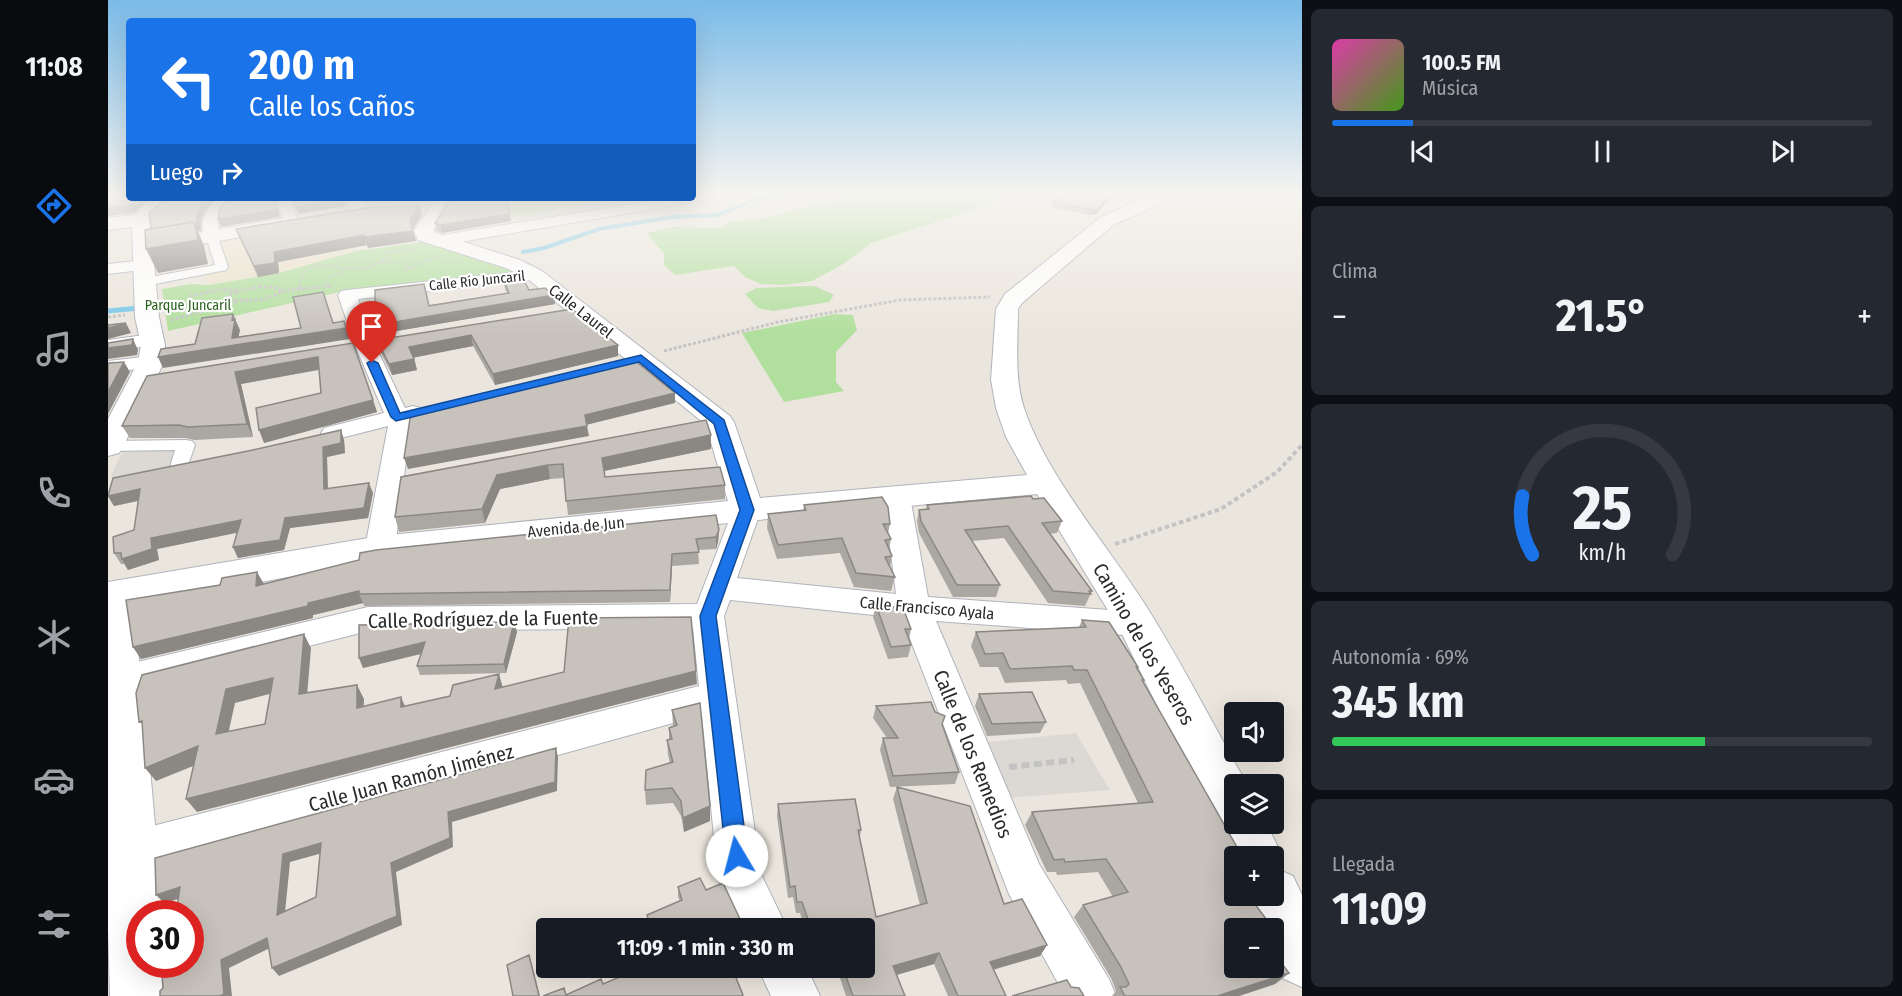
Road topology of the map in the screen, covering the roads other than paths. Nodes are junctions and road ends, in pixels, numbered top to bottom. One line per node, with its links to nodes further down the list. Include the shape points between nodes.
1 (142, 240): 9 (street)
2 (205, 240): 9 (street)
3 (213, 240): 9 (street, via 222,267)
4 (427, 240): 7 (street)
5 (461, 240): 7 (street)
6 (1083, 240): 25 (street, Camino de los Yeseros, via 1012,299 1007,309 1004,380 1021,437)
7 (430, 246): 10 (street, Calle Laurel, via 513,264)
8 (108, 269): 9 (street)
9 (144, 272): 14 (street)
10 (535, 275): 11 (street, Calle Río Juncaril, via 340,290); 18 (street, Calle Laurel, via 568,311 629,361)
11 (376, 343): 13 (street); 17 (street)
12 (108, 346): 14 (street)
13 (341, 349)
14 (151, 350): 15 (street); 21 (street)
15 (108, 367)
16 (431, 409): 17 (street)
17 (396, 417): 20 (street); 28 (street, via 400,423 402,481)
18 (720, 422): 19 (street); 27 (street)
19 (684, 429)
20 (327, 434)
21 (108, 446): 23 (street, via 186,445)
22 (200, 464): 23 (street)
23 (179, 467): 24 (street)
24 (159, 471)
25 (1047, 483): 26 (street, Avenida de Jun); 32 (street, Camino de los Yeseros)
26 (897, 497): 27 (street, Avenida de Jun); 31 (street, Calle de los Remedios)
27 (747, 510): 28 (street, Avenida de Jun); 30 (street)
28 (380, 548): 29 (street, Avenida de Jun)
29 (109, 595): 33 (street)
30 (712, 601): 31 (street, Calle Francisco Ayala); 33 (street, Calle Rodríguez de la Fuente, via 368,619); 34 (street)
31 (914, 608): 32 (street, Calle Francisco Ayala); 43 (street, Calle de los Remedios, via 1024,879)
32 (1137, 624): 35 (street, Camino de los Yeseros)
33 (114, 681): 36 (street)
34 (716, 696): 36 (street, Calle Juan Ramón Jiménez); 38 (street, via 740,878)
35 (1224, 790)
36 (120, 858): 41 (street)
37 (1279, 906): 39 (street)
38 (759, 918)
39 (1302, 958)
40 (788, 978): 42 (street)
41 (140, 996)
42 (796, 996)
43 (1092, 996)

